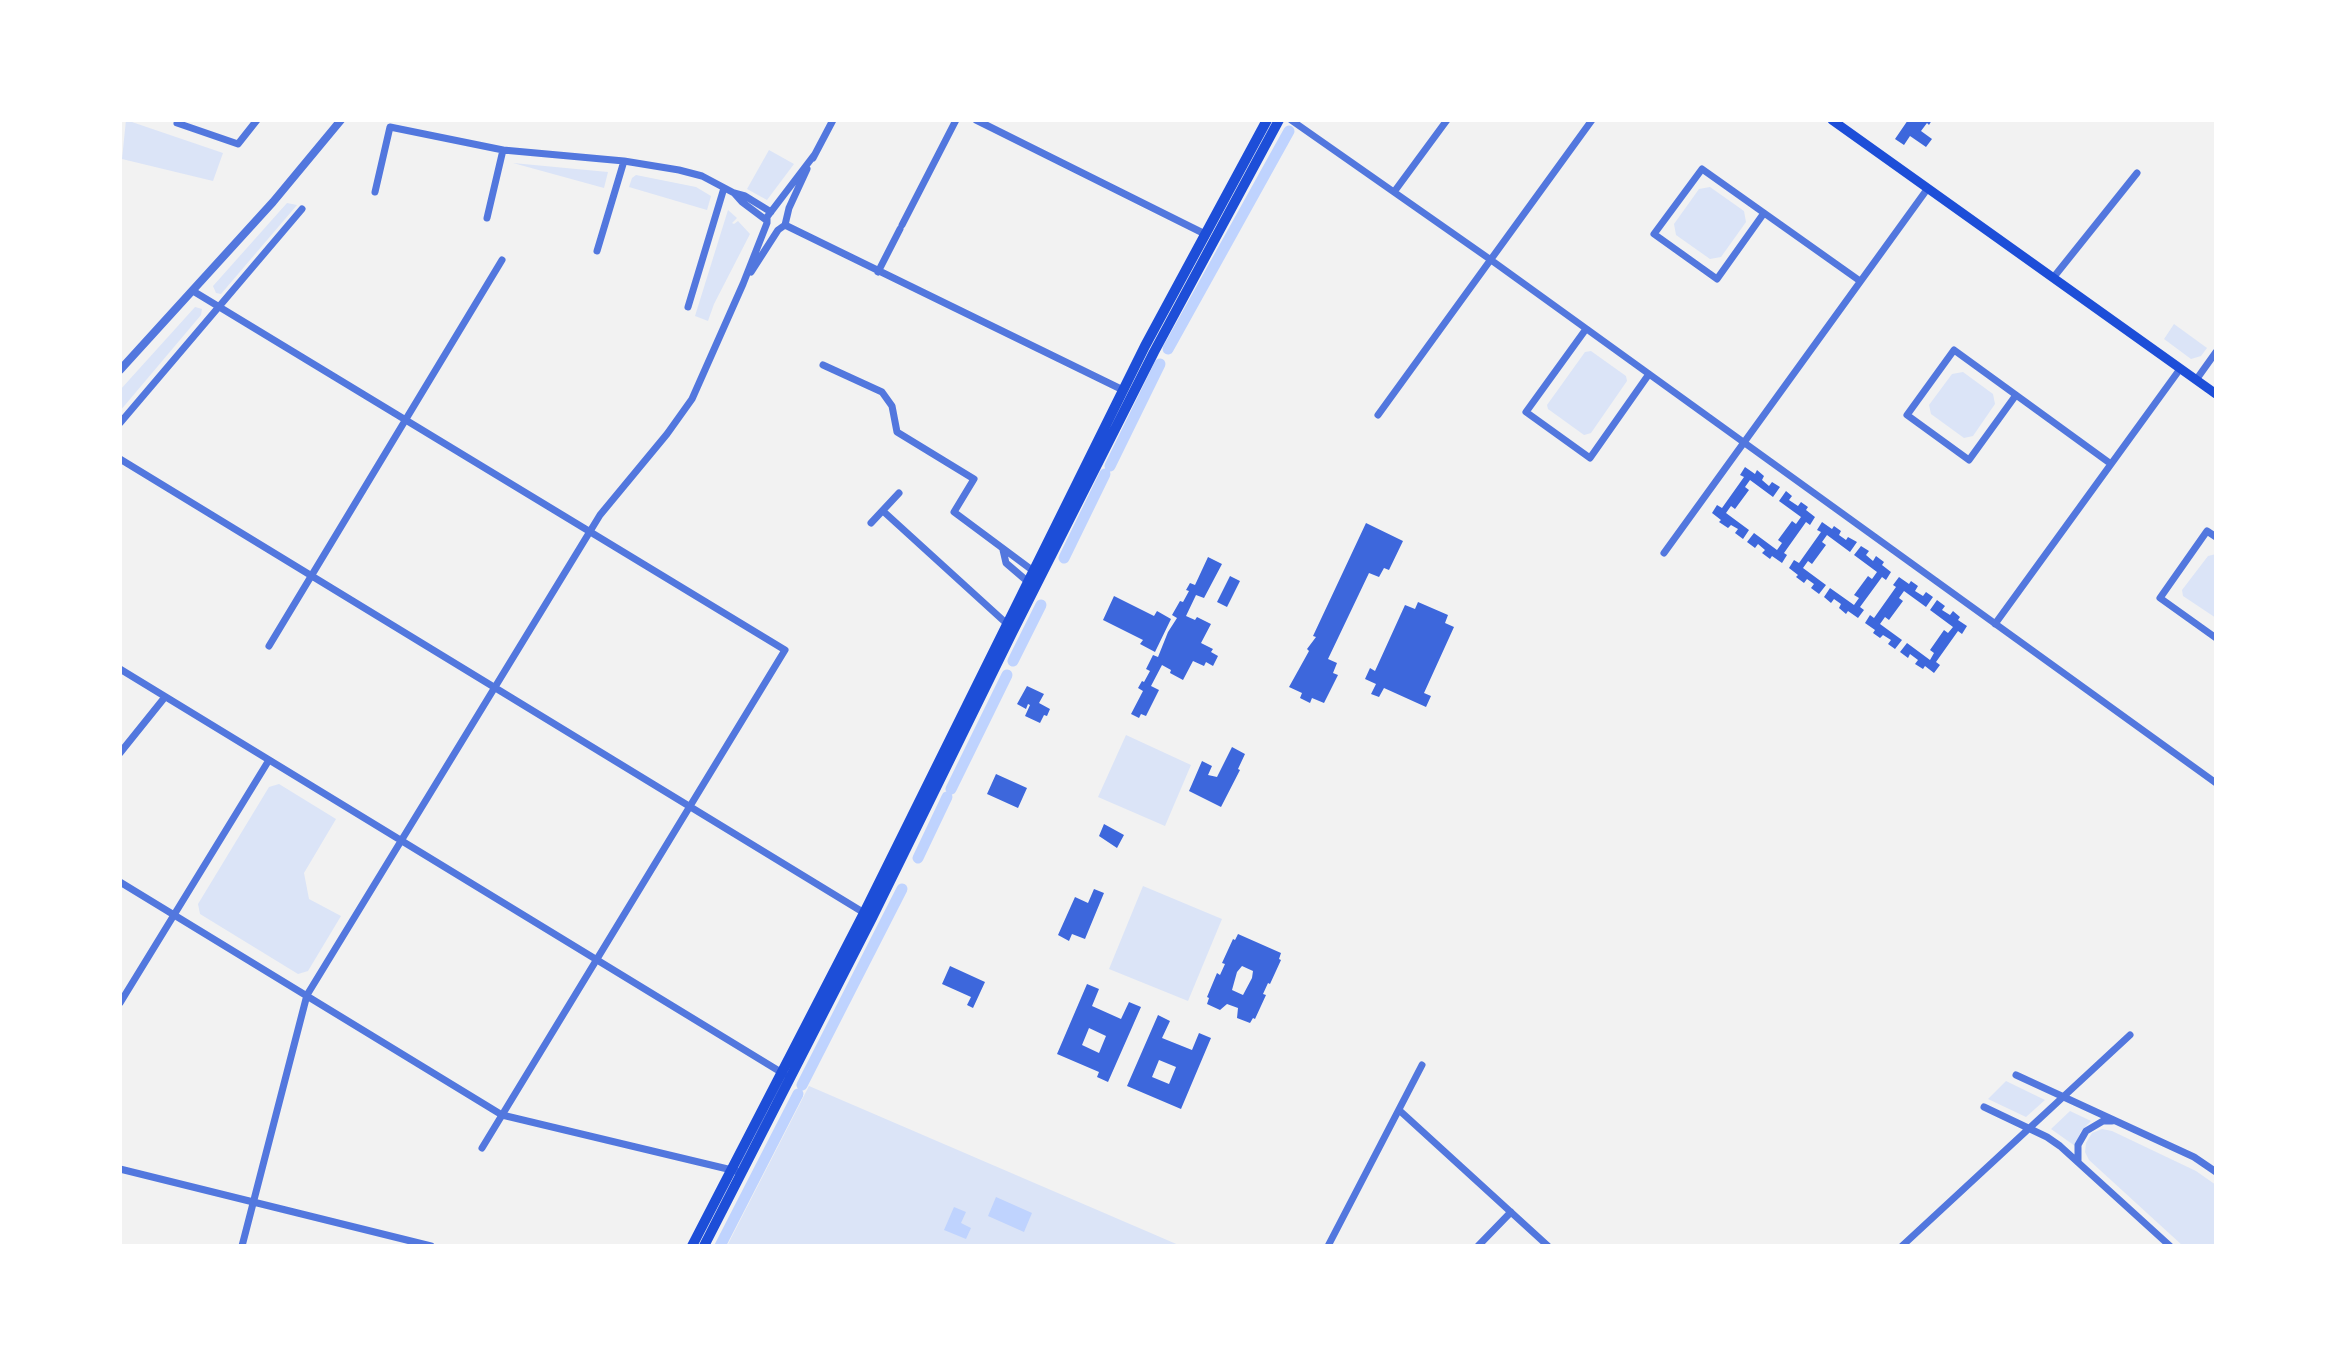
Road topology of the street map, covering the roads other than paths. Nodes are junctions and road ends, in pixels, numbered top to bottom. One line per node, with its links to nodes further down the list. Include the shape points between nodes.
1 (257, 120): 12 (street, via 238,144)
2 (341, 120): 34 (street)
3 (833, 120): 14 (street)
4 (956, 120): 30 (street)
5 (976, 120): 26 (street)
6 (1267, 120): 26 (main road)
7 (1279, 120): 75 (main road, via 1154,352)
8 (1291, 120): 20 (street)
9 (1447, 120): 20 (street)
10 (1592, 120): 29 (street)
11 (1832, 120): 18 (main road)
12 (177, 121)
13 (503, 150): 15 (street); 19 (street, via 390,127); 24 (street)
14 (815, 154): 23 (street); 25 (street)
15 (624, 161): 17 (street, via 702,176); 27 (street)
16 (2137, 173): 31 (street)
17 (724, 188): 23 (street); 36 (street)
18 (1928, 188): 31 (main road); 32 (street)
19 (375, 192)
20 (1394, 192): 29 (street)
21 (302, 209): 35 (street)
22 (1764, 213): 22 (street, via 1702,169 1654,234 1717,279); 32 (street)
23 (769, 217): 25 (street, via 771,229); 25 (street, via 782,212); 33 (street)
24 (487, 218)
25 (783, 224): 30 (street); 33 (street)
26 (1205, 234): 44 (main road)
27 (597, 251)
28 (502, 260): 48 (street)
29 (1491, 260): 37 (street); 47 (street)
30 (878, 272): 44 (street)
31 (2053, 278): 40 (main road)
32 (1860, 281): 50 (street)
33 (743, 284): 56 (street, via 692,399)
34 (193, 291): 35 (street); 41 (street)
35 (217, 306): 48 (street); 49 (street)
36 (688, 307)
37 (1586, 329): 42 (street); 42 (street, via 1526,412 1590,458)
38 (2216, 352): 43 (street)
39 (823, 365): 60 (street, via 882,392 892,406 897,432 974,479 954,512)
40 (2180, 369): 43 (main road); 52 (street)
41 (120, 370)
42 (1649, 374): 50 (street)
43 (2196, 380): 45 (main road)
44 (1123, 390): 60 (main road)
45 (2216, 394)
46 (2016, 395): 46 (street, via 1954,350 1907,415 1969,460); 52 (street)
47 (1378, 415)
48 (405, 420): 56 (street); 59 (street)
49 (120, 423)
50 (1744, 442): 58 (street); 62 (street)
51 (121, 462): 59 (street)
52 (2111, 464): 62 (street)
53 (899, 493): 54 (street)
54 (883, 511): 55 (street); 61 (street)
55 (871, 523)
56 (589, 532): 66 (street); 71 (street, via 785,650)
57 (2216, 537): 63 (street, via 2207,531 2160,598)
58 (1664, 553)
59 (311, 576): 64 (street); 66 (street)
60 (1030, 576): 61 (main road)
61 (1006, 623): 75 (main road)
62 (1995, 624): 70 (street)
63 (2216, 638)
64 (269, 646)
65 (120, 669): 67 (street)
66 (494, 688): 71 (street); 72 (street)
67 (165, 697): 68 (street); 69 (street)
68 (120, 753)
69 (269, 760): 72 (street); 74 (street)
70 (2216, 783)
71 (689, 807): 75 (street); 76 (street)
72 (400, 841): 76 (street); 77 (street)
73 (120, 882): 74 (street)
74 (174, 915): 77 (street); 78 (street)
75 (868, 915): 81 (main road)
76 (596, 960): 81 (street); 86 (street)
77 (307, 995): 86 (street); 94 (street)
78 (120, 1003)
79 (2130, 1035): 83 (street)
80 (1422, 1065): 85 (street)
81 (785, 1075): 92 (main road)
82 (2016, 1075): 83 (street)
83 (2064, 1097): 87 (street); 88 (street)
84 (1984, 1107): 88 (street)
85 (1399, 1110): 95 (street); 100 (street)
86 (502, 1115): 89 (street); 92 (street)
87 (2114, 1120): 90 (street, via 2086,1131 2078,1145); 93 (street)
88 (2030, 1128): 90 (street); 103 (street)
89 (482, 1148)
90 (2078, 1162): 104 (street)
91 (120, 1169): 94 (street)
92 (736, 1171): 98 (main road); 99 (main road)
93 (2216, 1172)
94 (254, 1202): 96 (street); 97 (street)
95 (1511, 1212): 101 (street); 102 (street)
96 (242, 1246)
97 (431, 1246)
98 (692, 1246)
99 (704, 1246)
100 (1328, 1246)
101 (1478, 1246)
102 (1548, 1246)
103 (1902, 1246)
104 (2170, 1246)

